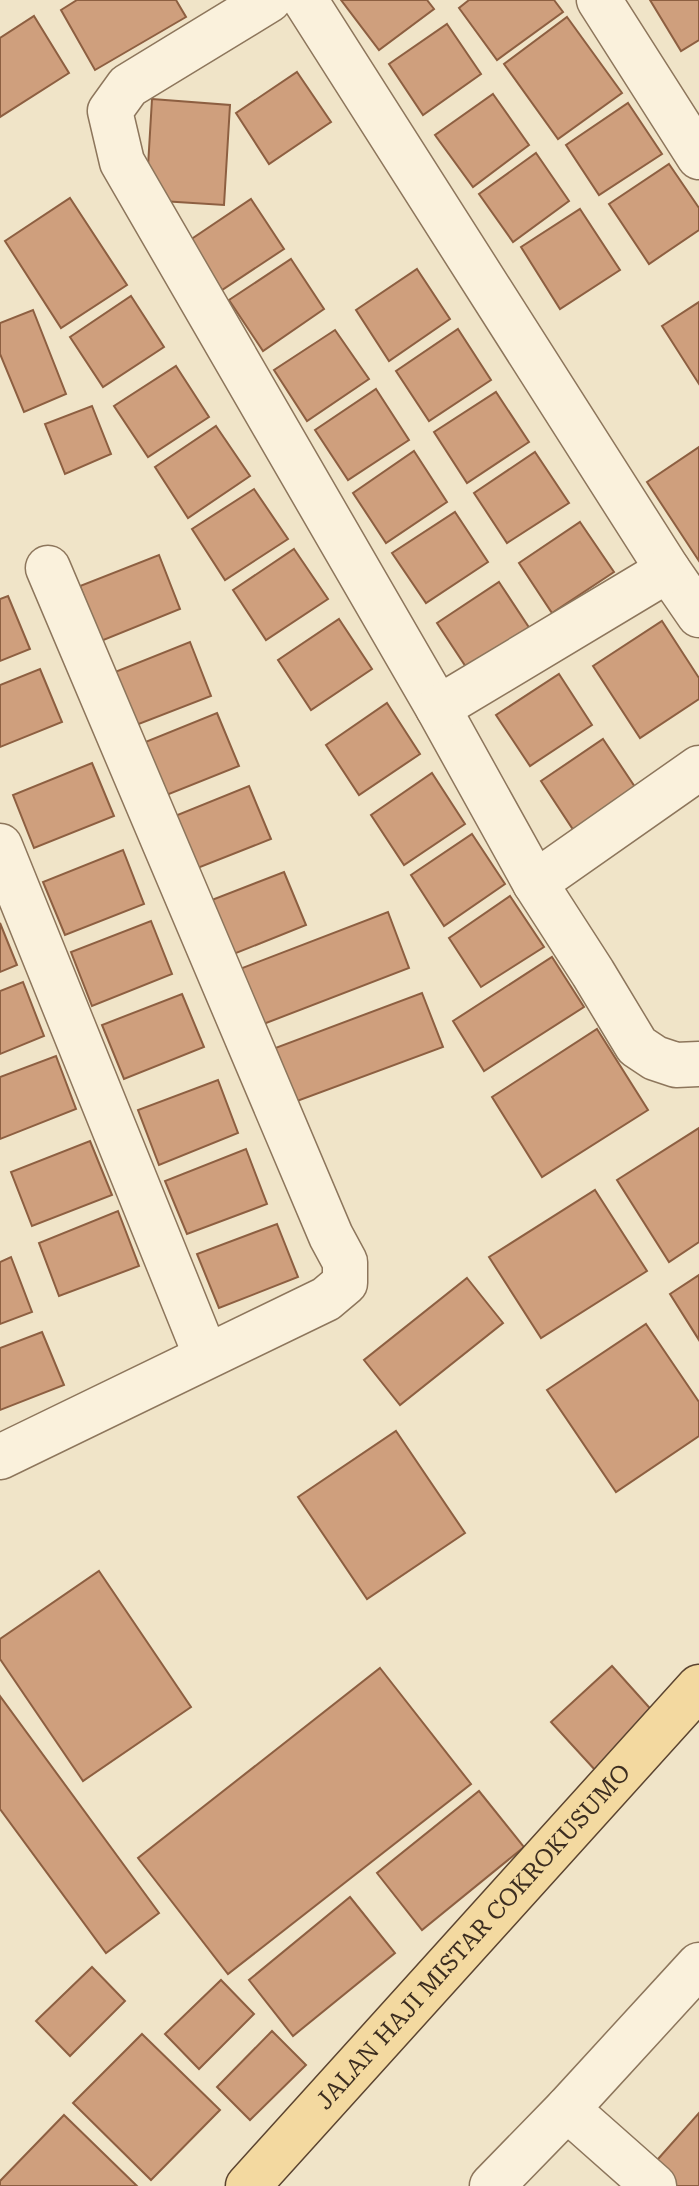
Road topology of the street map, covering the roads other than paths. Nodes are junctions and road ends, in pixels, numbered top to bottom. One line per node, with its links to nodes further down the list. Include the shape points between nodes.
1 (269, 0): 8 (street, via 128,86 110,111 122,162)
2 (305, 0): 6 (street)
3 (599, 0): 4 (street)
4 (699, 157)
5 (48, 568): 13 (street, via 345,1262 345,1283 326,1299)
6 (668, 570): 7 (street); 8 (street)
7 (699, 615)
8 (438, 708): 11 (street)
9 (699, 768): 11 (street)
10 (0, 846): 13 (street)
11 (535, 883): 12 (street, via 637,1046 676,1065)
12 (699, 1064)
13 (206, 1356): 14 (street)
14 (0, 1457)
15 (699, 1687): 18 (main road, JALAN HAJI MISTAR COKROKUSUMO)
16 (699, 1965): 17 (street)
17 (567, 2109): 19 (street); 20 (street)
18 (248, 2186)
19 (492, 2186)
20 (654, 2186)

